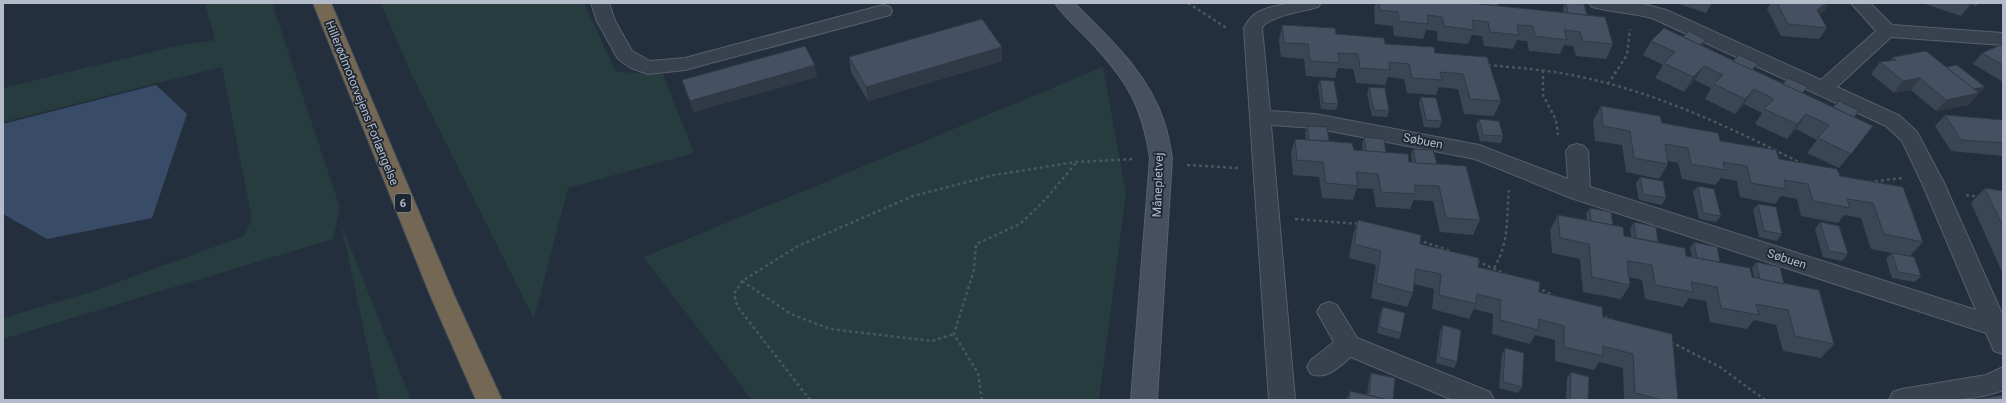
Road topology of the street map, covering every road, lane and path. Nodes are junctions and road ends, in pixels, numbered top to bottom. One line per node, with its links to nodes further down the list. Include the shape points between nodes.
1 (322, 3): 49 (highway, Hillerødmotorvejens Forlængelse / 6, via 442,295)
2 (600, 3): 9 (street, via 606,21 625,55 648,68 685,64)
3 (1064, 3): 20 (street, Månepletvej, via 1115,56 1138,87 1154,121)
4 (1188, 3): 12 (path, via 1226,28)
5 (1312, 3): 12 (street, via 1257,20 1253,28)
6 (1598, 3): 8 (street, Søbuen)
7 (1860, 3): 10 (street)
8 (1622, 6): 15 (path, via 1631,31 1627,55); 16 (street, Søbuen, via 1659,14)
9 (883, 11)
10 (1887, 31): 11 (street); 16 (street)
11 (2003, 39)
12 (1254, 41): 17 (street)
13 (1483, 65): 14 (path)
14 (1543, 70): 15 (path); 18 (path, via 1543,95 1558,126)
15 (1608, 84): 22 (path, via 1681,108 1747,136)
16 (1823, 89): 27 (street, Søbuen, via 1893,121 1910,137)
17 (1260, 117): 25 (street, Søbuen, via 1315,120 1479,152); 30 (street)
18 (1558, 138)
19 (1578, 151): 28 (street)
20 (1161, 158): 21 (path); 52 (street, Månepletvej)
21 (1076, 162): 37 (path, via 994,175 912,196 798,246); 43 (path, via 1045,200 1020,224 976,244 974,270)
22 (1802, 164)
23 (1196, 166): 24 (path)
24 (1218, 167)
25 (1529, 172): 28 (street, Søbuen); 35 (path, via 1512,182 1508,191 1507,236 1504,252)
26 (1863, 182): 27 (path, via 1903,178)
27 (1934, 186): 29 (path); 44 (street, Søbuen)
28 (1579, 192): 44 (street, Søbuen)
29 (1988, 198)
30 (1268, 217): 31 (path); 53 (street)
31 (1363, 225)
32 (1414, 238): 33 (path)
33 (1453, 252)
34 (1472, 260): 35 (path)
35 (1494, 268): 36 (path)
36 (1513, 277)
37 (742, 281): 43 (path, via 791,314 830,329 932,341); 50 (path, via 734,294 737,306)
38 (1532, 285): 39 (path)
39 (1561, 300)
40 (1328, 312): 46 (street)
41 (1597, 314): 42 (path)
42 (1616, 322)
43 (954, 334): 51 (path, via 978,373)
44 (1999, 335)
45 (1668, 340): 55 (path, via 1703,356)
46 (1348, 345): 47 (street); 54 (street)
47 (1320, 367)
48 (2003, 378): 56 (street, via 1990,385)
49 (489, 400)
50 (810, 400)
51 (982, 400)
52 (1144, 400)
53 (1282, 400)
54 (1481, 400)
55 (1765, 400)
56 (1902, 400)

